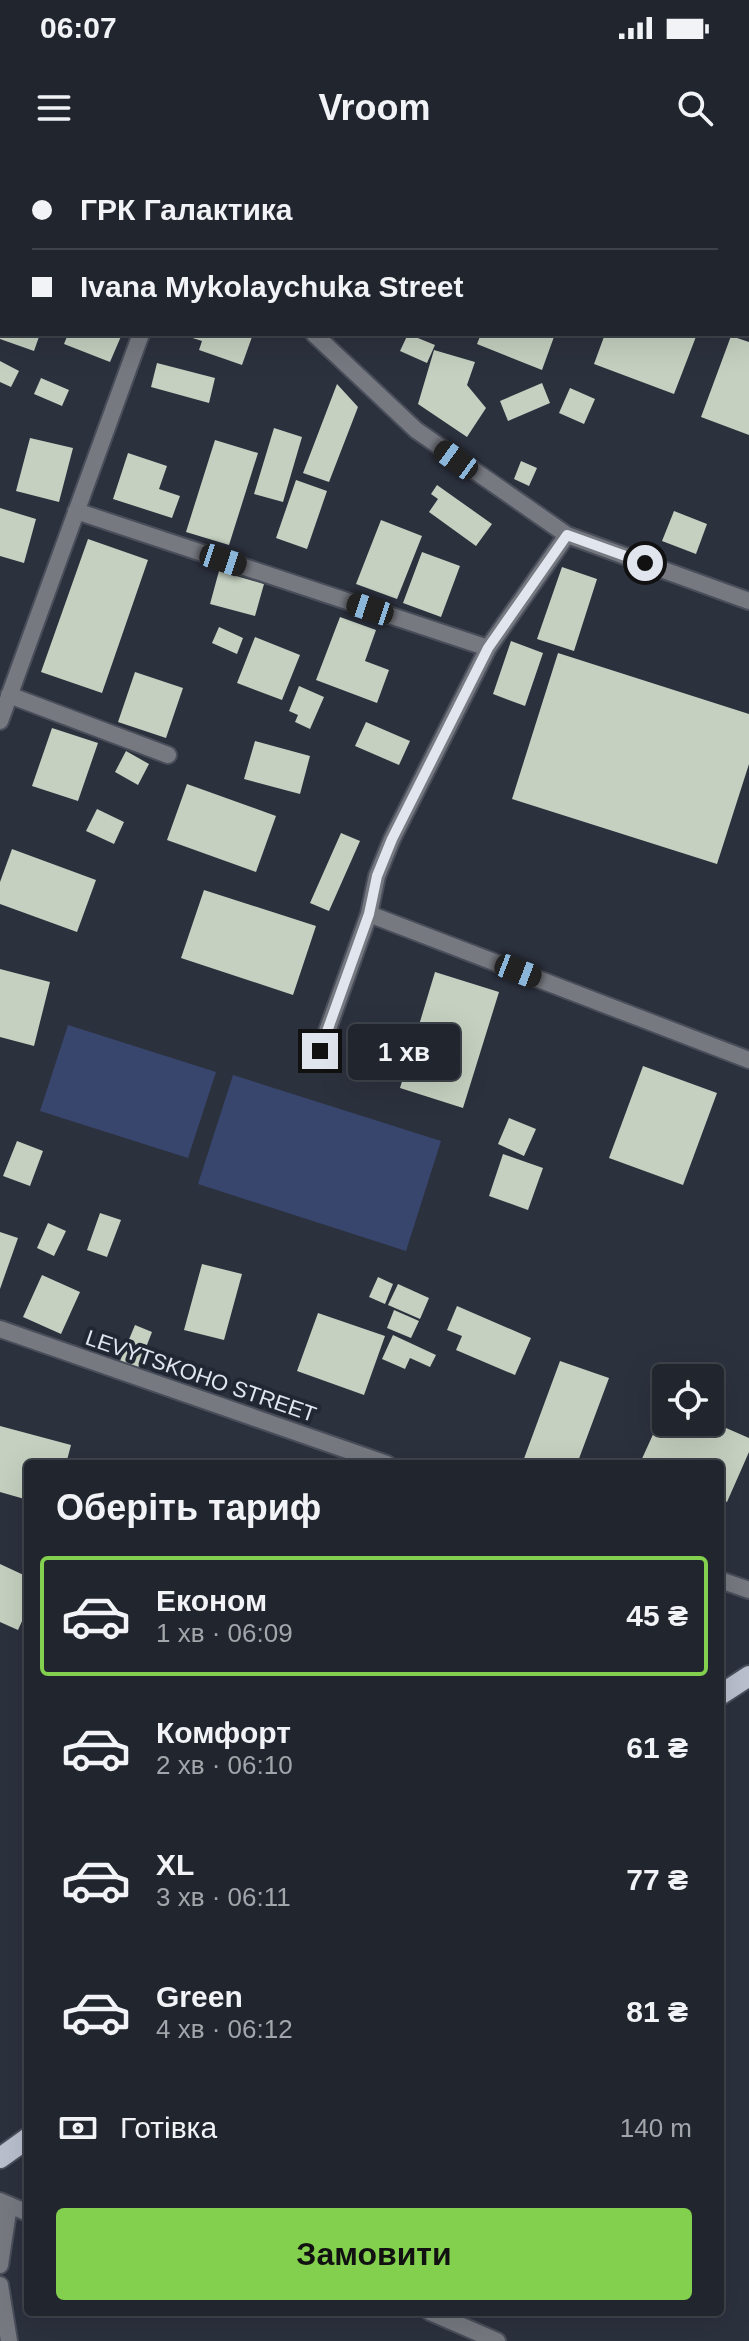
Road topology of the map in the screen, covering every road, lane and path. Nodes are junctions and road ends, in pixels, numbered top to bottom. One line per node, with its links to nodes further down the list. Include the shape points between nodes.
1 (140, 336): 3 (street)
2 (316, 336): 4 (street, via 416,430)
3 (76, 511): 6 (street); 7 (street)
4 (567, 535): 5 (street); 6 (street)
5 (749, 601)
6 (488, 648): 10 (street, via 392,839)
7 (9, 695): 8 (street); 9 (street)
8 (0, 721)
9 (168, 755)
10 (369, 914): 11 (street); 12 (street)
11 (320, 1051)
12 (749, 1060)
13 (0, 1329): 14 (street, LEVYTSKOHO STREET)
14 (376, 1460)
15 (724, 1581): 16 (street)
16 (749, 1590)
17 (749, 1676): 18 (main road)
18 (724, 1692)
19 (24, 2141): 20 (main road)
20 (0, 2158)
21 (4, 2203): 22 (street); 23 (street)
22 (24, 2211)
23 (0, 2265)
24 (0, 2285): 26 (street)
25 (439, 2316): 27 (street)
26 (9, 2341)
27 (497, 2341)

